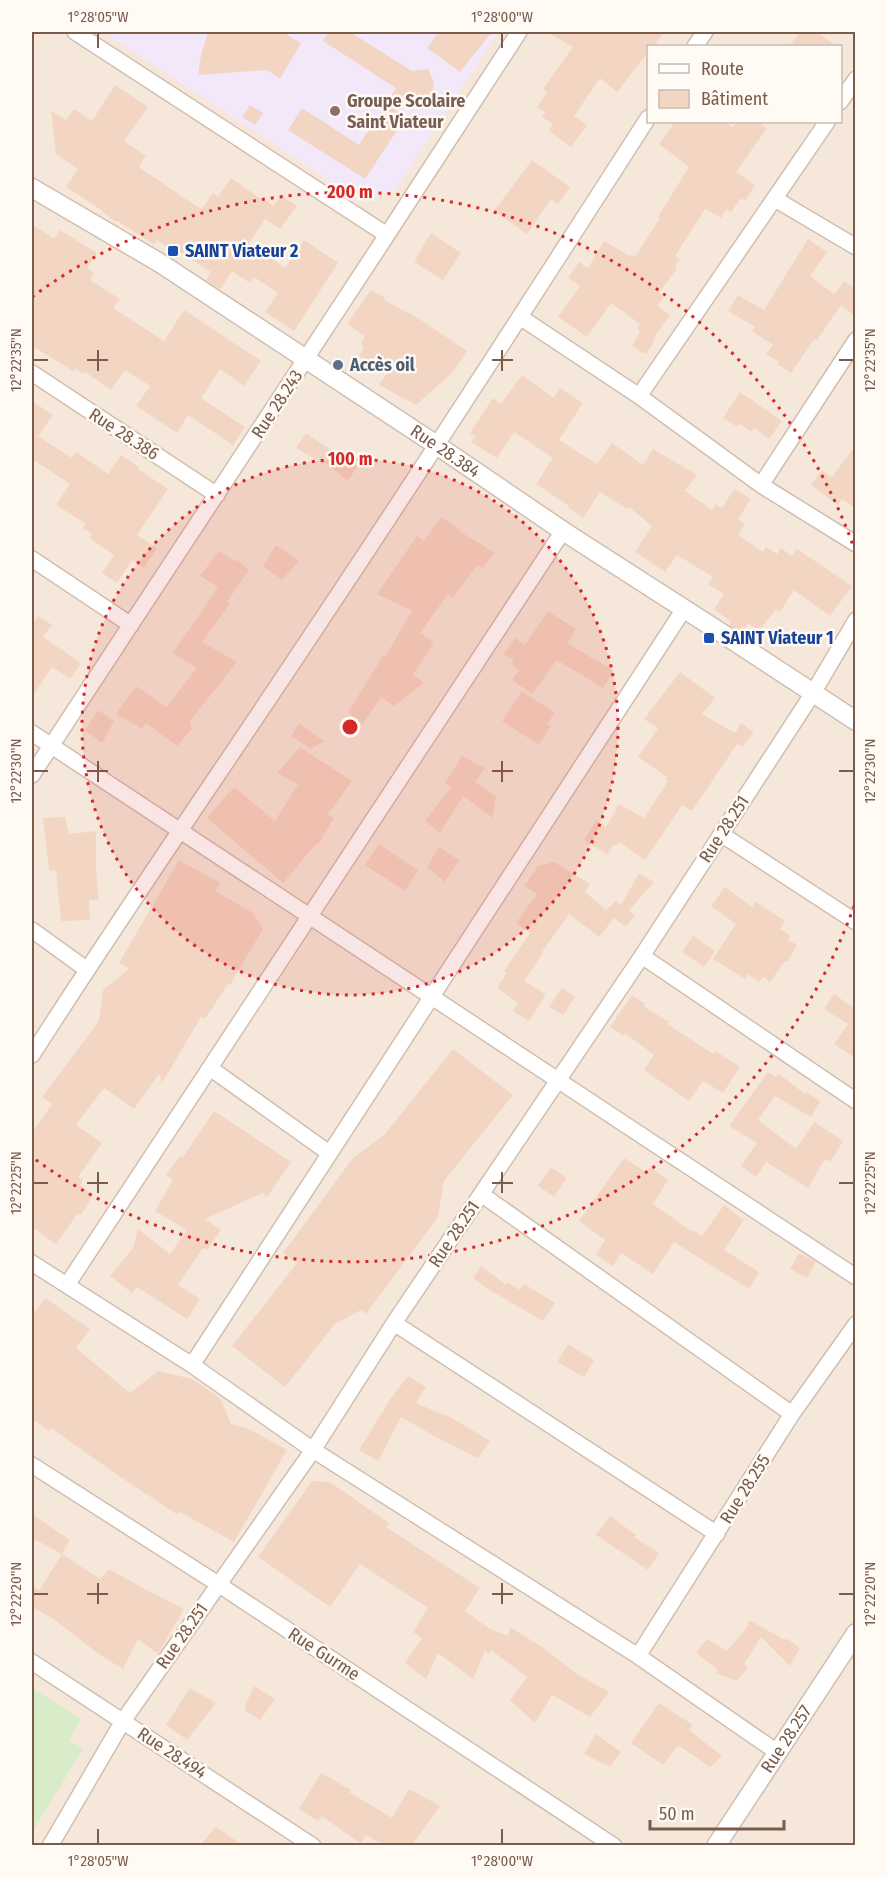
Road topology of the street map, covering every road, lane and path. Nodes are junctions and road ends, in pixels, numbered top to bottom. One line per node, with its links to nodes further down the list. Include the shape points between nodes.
1 (75, 32): 11 (street)
2 (519, 32): 11 (street, Rue 28.243)
3 (705, 32): 4 (street)
4 (696, 45)
5 (855, 79): 6 (street)
6 (842, 99)
7 (647, 120): 13 (street)
8 (826, 123): 10 (street)
9 (32, 188): 15 (street, Rue 28.384, via 160,263)
10 (775, 199): 12 (street); 17 (street)
11 (387, 236): 15 (street, Rue 28.243)
12 (855, 247)
13 (520, 317): 17 (street); 18 (street)
14 (855, 340): 19 (street)
15 (306, 360): 18 (street, Rue 28.384); 20 (street, Rue 28.243)
16 (32, 373): 20 (street, Rue 28.386)
17 (639, 396): 19 (street)
18 (438, 446): 21 (street, Rue 28.384); 32 (street)
19 (761, 485): 22 (street)
20 (217, 495): 26 (street, Rue 28.243)
21 (563, 531): 24 (street, Rue 28.384); 34 (street)
22 (855, 544)
23 (32, 559): 26 (street)
24 (684, 609): 27 (street, Rue 28.384); 39 (street)
25 (855, 620): 27 (street, Rue 28.251)
26 (131, 625): 30 (street, Rue 28.243)
27 (813, 693): 28 (street, Rue 28.384); 33 (street, Rue 28.251)
28 (855, 721)
29 (32, 733): 30 (street)
30 (51, 746): 31 (street, Rue 28.243); 32 (street)
31 (32, 775)
32 (181, 831): 34 (street); 38 (street)
33 (721, 834): 35 (street); 37 (street, Rue 28.251)
34 (310, 916): 39 (street); 41 (street)
35 (855, 922)
36 (32, 930): 38 (street)
37 (642, 956): 42 (street, Rue 28.251); 43 (street)
38 (86, 969): 40 (street)
39 (431, 997): 42 (street); 44 (street)
40 (32, 1054)
41 (210, 1068): 44 (street); 48 (street)
42 (557, 1080): 45 (street, Rue 28.251); 47 (street)
43 (855, 1101)
44 (329, 1153): 51 (street)
45 (481, 1194): 49 (street, Rue 28.251); 52 (street)
46 (32, 1263): 48 (street)
47 (855, 1277)
48 (67, 1285): 51 (street)
49 (394, 1323): 53 (street, Rue 28.251); 55 (street)
50 (855, 1324): 52 (street, Rue 28.255)
51 (192, 1365): 53 (street)
52 (792, 1414): 55 (street, Rue 28.255)
53 (313, 1450): 56 (street, Rue 28.251); 58 (street)
54 (32, 1465): 56 (street, Rue Gurme)
55 (717, 1534): 58 (street, Rue 28.255)
56 (218, 1584): 60 (street, Rue 28.251); 64 (street, Rue Gurme)
57 (855, 1633): 61 (street, Rue 28.257)
58 (638, 1656): 61 (street)
59 (32, 1662): 60 (street, Rue 28.494)
60 (123, 1721): 62 (street, Rue 28.251); 63 (street, Rue 28.494)
61 (777, 1752): 65 (street, Rue 28.257)
62 (50, 1845)
63 (313, 1845)
64 (614, 1845)
65 (716, 1845)

